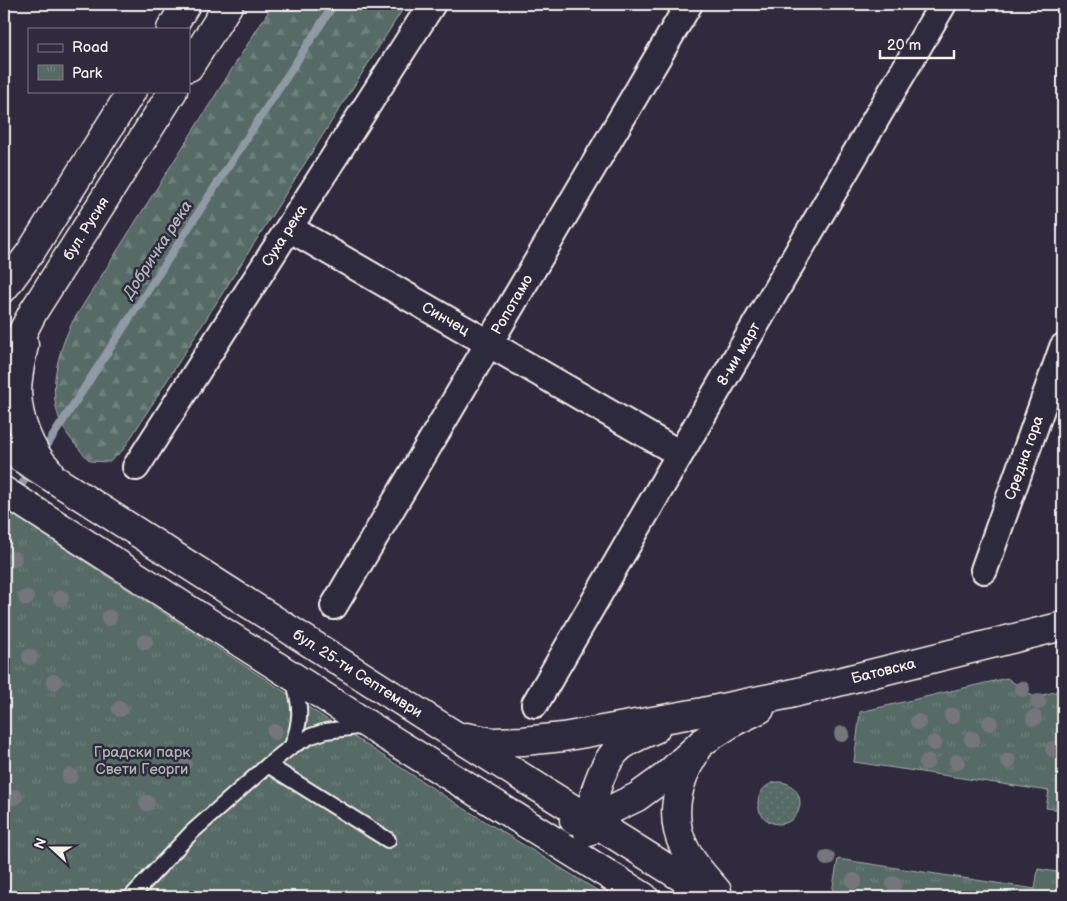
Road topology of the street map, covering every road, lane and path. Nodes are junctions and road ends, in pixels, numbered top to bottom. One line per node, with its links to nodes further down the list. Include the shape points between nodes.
1 (186, 4): 6 (main road)
2 (229, 4): 7 (main road)
3 (432, 4): 10 (street, Суха река)
4 (689, 4): 15 (street, Ропотамо)
5 (943, 4): 19 (street, 8-ми март)
6 (172, 28)
7 (190, 65)
8 (131, 92): 11 (main road)
9 (173, 92): 14 (main road, бул. Русия)
10 (289, 228): 15 (street, Синчец); 20 (street, Суха река)
11 (30, 253): 12 (main road); 13 (main road)
12 (4, 271)
13 (4, 288)
14 (33, 312): 17 (main road, бул. Русия); 21 (main road, via 19,369 17,391 21,416 26,437 35,452)
15 (489, 343): 19 (street, Синчец); 24 (street, Ропотамо)
16 (1063, 347): 23 (street, Средна гора)
17 (4, 368)
18 (4, 447): 21 (main road, бул. 25-ти Септември)
19 (680, 454): 28 (street, 8-ми март)
20 (136, 467)
21 (64, 486): 31 (main road, бул. 25-ти Септември)
22 (4, 491): 26 (main road)
23 (984, 570)
24 (334, 606)
25 (1063, 626): 27 (main road, Батовска)
26 (292, 675): 30 (main road); 33 (lane, via 300,707)
27 (790, 694): 29 (main road, Батовска); 32 (main road)
28 (535, 704)
29 (703, 712): 31 (main road, via 564,737 523,741 492,742); 36 (main road, via 630,740 615,752 597,785)
30 (370, 726): 33 (lane, via 326,731); 35 (main road)
31 (454, 735): 36 (main road, бул. 25-ти Септември)
32 (705, 740): 36 (main road, via 638,797); 42 (main road, via 684,772 678,792 678,832 692,861)
33 (292, 746): 34 (lane)
34 (268, 765): 37 (lane); 39 (lane, via 192,832)
35 (515, 817): 36 (main road); 38 (main road)
36 (589, 820): 38 (main road); 41 (main road, бул. 25-ти Септември)
37 (388, 840)
38 (584, 860): 40 (main road)
39 (131, 897)
40 (644, 897)
41 (713, 897)
42 (723, 897)

